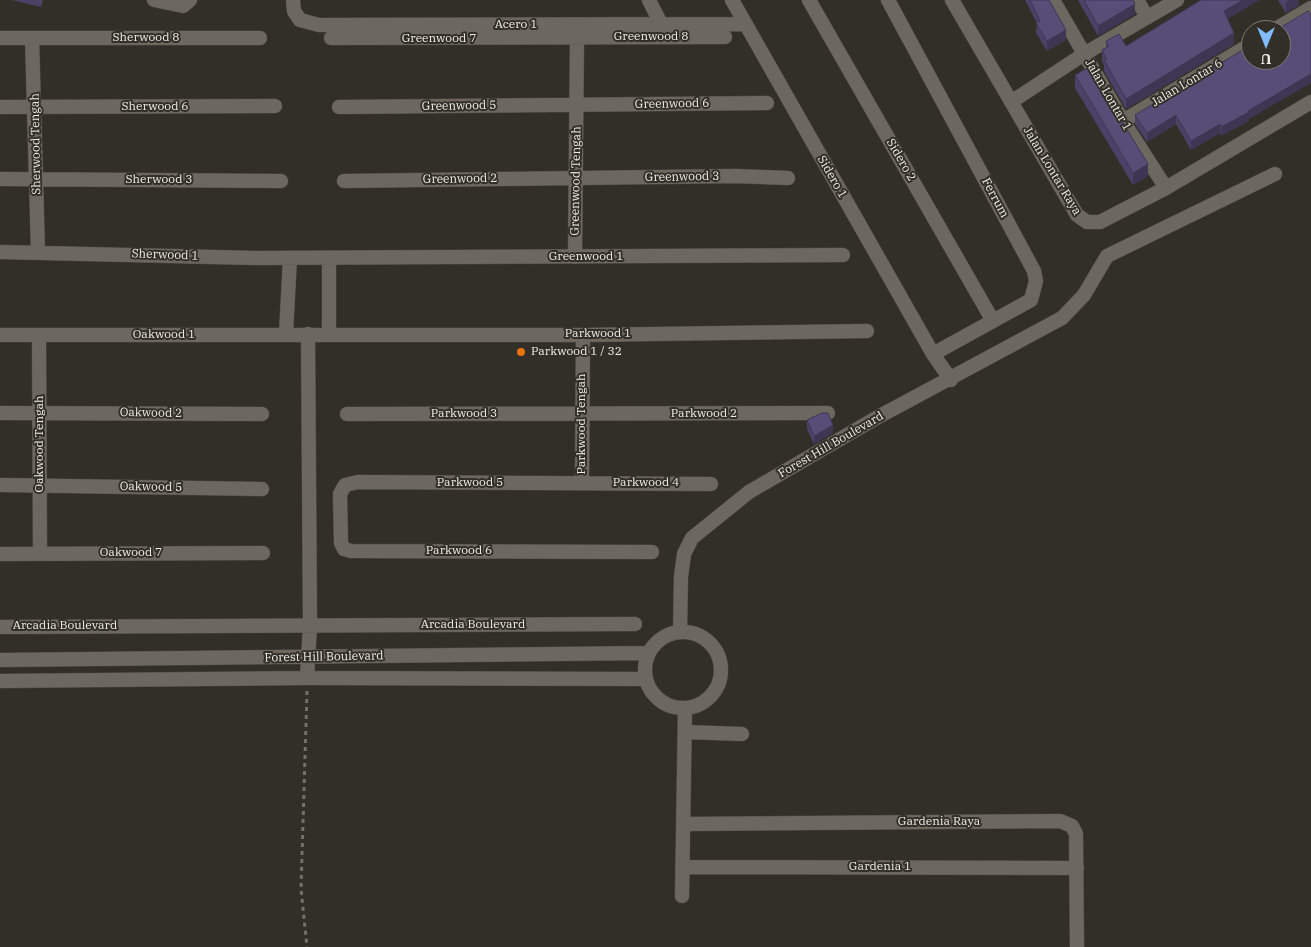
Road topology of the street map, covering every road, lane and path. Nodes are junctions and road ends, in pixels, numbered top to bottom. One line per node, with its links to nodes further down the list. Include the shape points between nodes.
1 (154, 0): 2 (street, via 183,6)
2 (190, 0)
3 (649, 0): 16 (street)
4 (732, 0): 15 (street, Sidero 1)
5 (809, 0): 48 (street, Sidero 2)
6 (888, 0): 48 (street, Ferrum, via 1034,271 1035,292 1031,300)
7 (952, 0): 25 (street, Jalan Lontar Raya)
8 (1053, 0): 24 (street, Jalan Lontar 1)
9 (1137, 0): 13 (street)
10 (1177, 0): 13 (street)
11 (294, 5): 16 (street, Acero 1, via 300,20 319,25)
12 (1311, 8): 14 (street)
13 (1147, 17): 24 (street)
14 (1291, 20)
15 (745, 24): 16 (street, Acero 1); 56 (street, Sidero 1)
16 (662, 26)
17 (725, 37): 22 (street, Greenwood 8)
18 (0, 38): 19 (street, Sherwood 8)
19 (32, 38): 20 (street, Sherwood 8); 31 (street, Sherwood Tengah)
20 (260, 38)
21 (331, 38): 22 (street, Greenwood 7)
22 (577, 38): 28 (street, Greenwood Tengah)
23 (1241, 50): 33 (street, Jalan Lontar 6)
24 (1084, 54): 25 (street); 33 (street, Jalan Lontar 1)
25 (1011, 102): 41 (street, Jalan Lontar Raya, via 1081,219 1100,222)
26 (1311, 102): 41 (street, Jalan Lontar Raya)
27 (767, 103): 28 (street, Greenwood 6)
28 (578, 105): 32 (street, Greenwood 5); 35 (street, Greenwood Tengah)
29 (275, 106): 31 (street, Sherwood 6)
30 (0, 107): 31 (street, Sherwood 6)
31 (35, 107): 38 (street, Sherwood Tengah)
32 (339, 107)
33 (1123, 122): 41 (street, Jalan Lontar 1)
34 (1275, 174): 57 (street, Forest Hill Boulevard, via 1107,256 1084,295 1062,318)
35 (576, 178): 36 (street, Greenwood 3); 40 (street, Greenwood 2); 45 (street, Greenwood Tengah)
36 (788, 178)
37 (0, 179): 38 (street, Sherwood 3)
38 (37, 179): 39 (street, Sherwood 3); 42 (street, Sherwood Tengah)
39 (281, 181)
40 (344, 181)
41 (1166, 188)
42 (38, 251): 43 (street, Sherwood 1); 46 (street, Sherwood 1)
43 (0, 252)
44 (843, 255): 45 (street, Greenwood 1)
45 (575, 257): 47 (street, Greenwood 1)
46 (290, 258): 47 (street, Sherwood 1); 50 (street)
47 (329, 258): 52 (street)
48 (993, 321): 56 (street, Ferrum)
49 (867, 331): 55 (street, Parkwood 1)
50 (286, 334): 51 (street, Oakwood 1); 54 (street, Oakwood 1)
51 (308, 334): 52 (street, Oakwood 1); 75 (street)
52 (329, 334): 55 (street, Parkwood 1)
53 (0, 335): 54 (street, Oakwood 1)
54 (39, 335): 58 (street, Oakwood Tengah)
55 (583, 335): 63 (street, Parkwood Tengah)
56 (933, 354): 57 (street, Sidero 1)
57 (951, 380): 77 (street, Forest Hill Boulevard, via 878,417 749,492 692,538 684,554 680,577)
58 (41, 412): 59 (street, Oakwood 2); 61 (street, Oakwood 2); 66 (street, Oakwood Tengah)
59 (0, 413)
60 (828, 413): 63 (street, Parkwood 2)
61 (262, 414)
62 (347, 414): 63 (street, Parkwood 3)
63 (581, 414): 65 (street, Parkwood Tengah)
64 (358, 482): 65 (street, Parkwood 5); 70 (street, Parkwood 6, via 345,485 340,494 341,543 344,549)
65 (582, 483): 67 (street, Parkwood 4)
66 (41, 484): 68 (street, Oakwood 5); 69 (street, Oakwood 5); 71 (street, Oakwood Tengah)
67 (711, 484)
68 (0, 485)
69 (262, 489)
70 (652, 552)
71 (40, 553): 72 (street, Oakwood 7); 73 (street, Oakwood 7)
72 (263, 553)
73 (0, 554)
74 (635, 624): 75 (street, Arcadia Boulevard)
75 (310, 625): 76 (street, Arcadia Boulevard); 79 (street)
76 (0, 626)
77 (680, 632): 78 (street, via 656,642); 84 (street, via 693,633 715,649 721,674 709,698)
78 (648, 653): 79 (street, Forest Hill Boulevard); 82 (street)
79 (308, 657): 80 (street, Forest Hill Boulevard); 81 (street)
80 (0, 660)
81 (307, 678): 82 (street, Forest Hill Boulevard); 83 (street, Forest Hill Boulevard); 91 (path, via 301,889)
82 (645, 679): 84 (street, via 650,691 660,701 672,707)
83 (0, 681)
84 (685, 708): 85 (street)
85 (685, 732): 86 (street); 87 (street)
86 (742, 734)
87 (683, 824): 88 (street); 89 (street, Gardenia Raya, via 1060,821 1072,826 1076,834)
88 (682, 867): 89 (street, Gardenia 1); 90 (street)
89 (1077, 868): 92 (street, Gardenia Raya)
90 (682, 896)
91 (307, 947)
92 (1077, 947)

